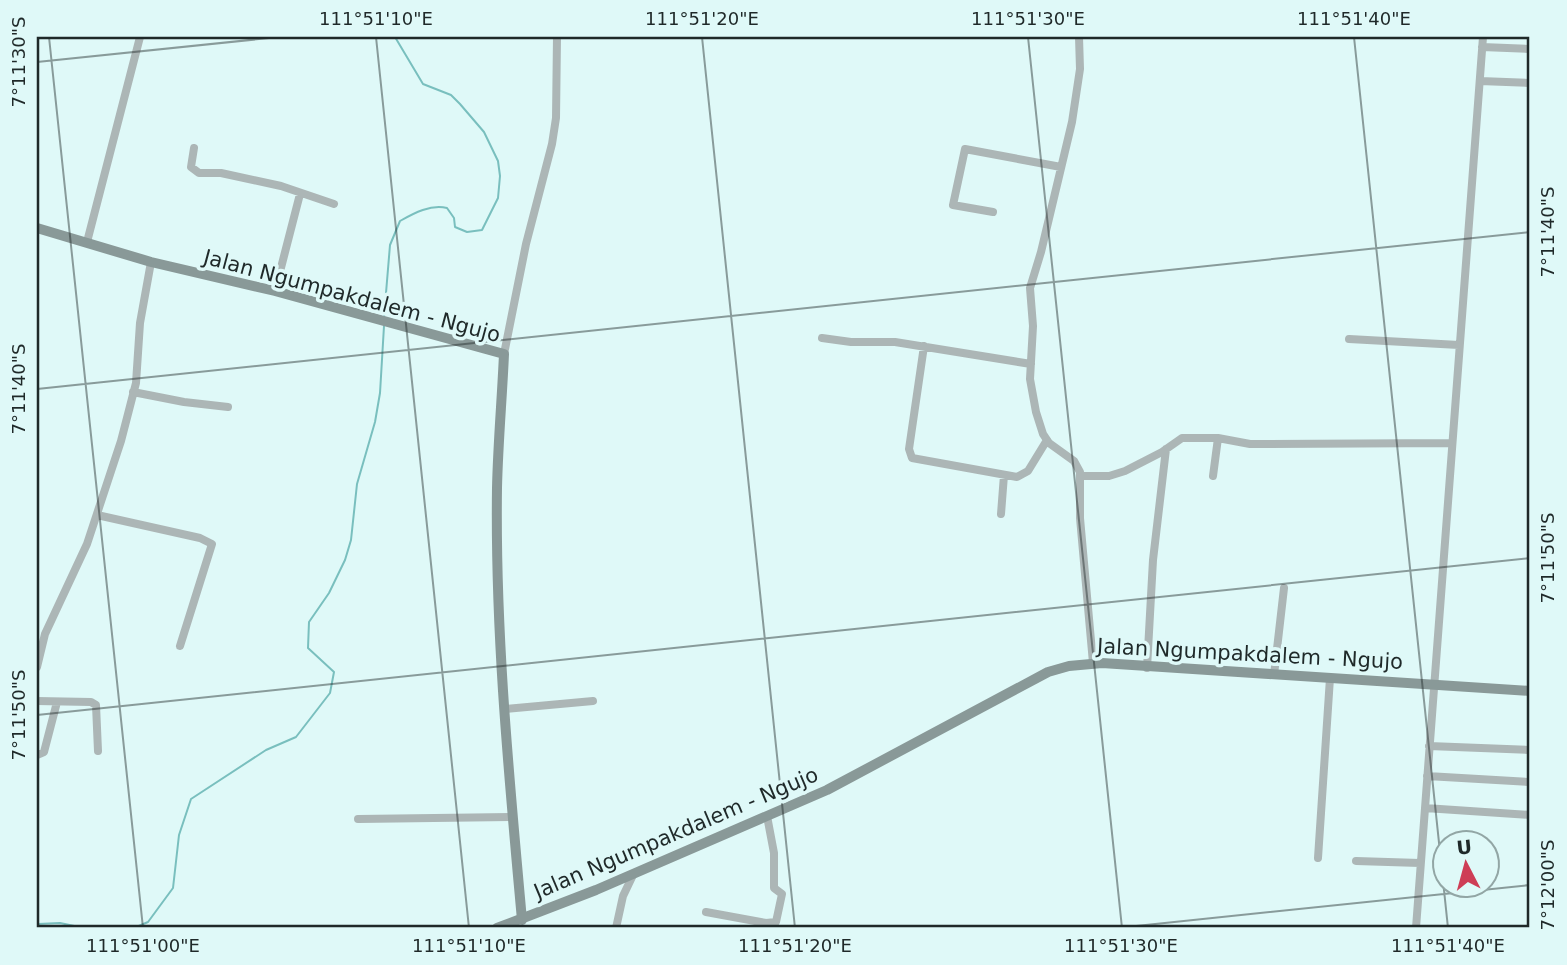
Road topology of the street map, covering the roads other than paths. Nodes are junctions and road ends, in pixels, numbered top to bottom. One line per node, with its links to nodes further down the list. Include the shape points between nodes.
1 (140, 37): 15 (street)
2 (556, 37): 22 (street, via 552,144)
3 (1079, 37): 10 (street, via 1080,69)
4 (1483, 37): 5 (street)
5 (1482, 47): 6 (street); 7 (street)
6 (1530, 49)
7 (1480, 81): 8 (street); 20 (street)
8 (1530, 83)
9 (194, 148): 11 (street, via 191,167 199,173 222,173)
10 (1061, 167): 13 (street, via 965,149 953,205); 23 (street, via 1030,288)
11 (300, 194): 12 (street); 17 (street)
12 (334, 204)
13 (993, 212)
14 (37, 228): 15 (street, Jalan Ngumpakdalem - Ngujo)
15 (87, 242): 16 (street, Jalan Ngumpakdalem - Ngujo)
16 (151, 262): 17 (street, Jalan Ngumpakdalem - Ngujo); 24 (street)
17 (275, 291): 22 (street, Jalan Ngumpakdalem - Ngujo)
18 (821, 338): 21 (street)
19 (1349, 339): 20 (street)
20 (1459, 345): 28 (street)
21 (924, 346): 23 (street); 30 (street, via 909,454)
22 (504, 354): 47 (street, Jalan Ngumpakdalem - Ngujo, via 497,488)
23 (1031, 364): 27 (street, via 1030,388)
24 (133, 392): 25 (street); 34 (street)
25 (228, 407)
26 (1219, 438): 28 (street, via 1250,444); 29 (street, via 1184,437); 32 (street)
27 (1046, 440): 30 (street, via 1023,476); 31 (street, via 1074,461)
28 (1451, 443): 42 (street)
29 (1166, 449): 31 (street, via 1116,474); 39 (street)
30 (1004, 475): 33 (street)
31 (1080, 476): 37 (street)
32 (1213, 476)
33 (1002, 514)
34 (97, 515): 36 (street, via 212,544); 38 (street, via 45,634)
35 (1284, 588): 40 (street)
36 (180, 646)
37 (1093, 663): 39 (street, Jalan Ngumpakdalem - Ngujo); 56 (street, Jalan Ngumpakdalem - Ngujo, via 1048,672)
38 (37, 667)
39 (1147, 668): 40 (street, Jalan Ngumpakdalem - Ngujo)
40 (1274, 675): 41 (street, Jalan Ngumpakdalem - Ngujo)
41 (1330, 678): 42 (street, Jalan Ngumpakdalem - Ngujo); 59 (street)
42 (1434, 684): 43 (street, Jalan Ngumpakdalem - Ngujo); 48 (street)
43 (1530, 691)
44 (37, 701): 46 (street)
45 (593, 701): 47 (street)
46 (57, 702): 50 (street, via 96,705); 51 (street, via 44,752)
47 (505, 709): 57 (street, Jalan Ngumpakdalem - Ngujo)
48 (1429, 746): 49 (street); 52 (street)
49 (1530, 750)
50 (98, 751)
51 (37, 755)
52 (1427, 776): 53 (street); 54 (street)
53 (1530, 782)
54 (1425, 808): 55 (street); 61 (street)
55 (1530, 815)
56 (767, 816): 62 (street, Jalan Ngumpakdalem - Ngujo); 63 (street, via 773,838 774,888 782,894 776,922)
57 (513, 817): 58 (street); 64 (street, Jalan Ngumpakdalem - Ngujo)
58 (358, 819)
59 (1318, 859)
60 (1356, 861): 61 (street)
61 (1420, 863): 67 (street)
62 (633, 875): 64 (street, Jalan Ngumpakdalem - Ngujo); 66 (street)
63 (706, 912)
64 (522, 920): 65 (street)
65 (497, 928)
66 (616, 928)
67 (1416, 928)

